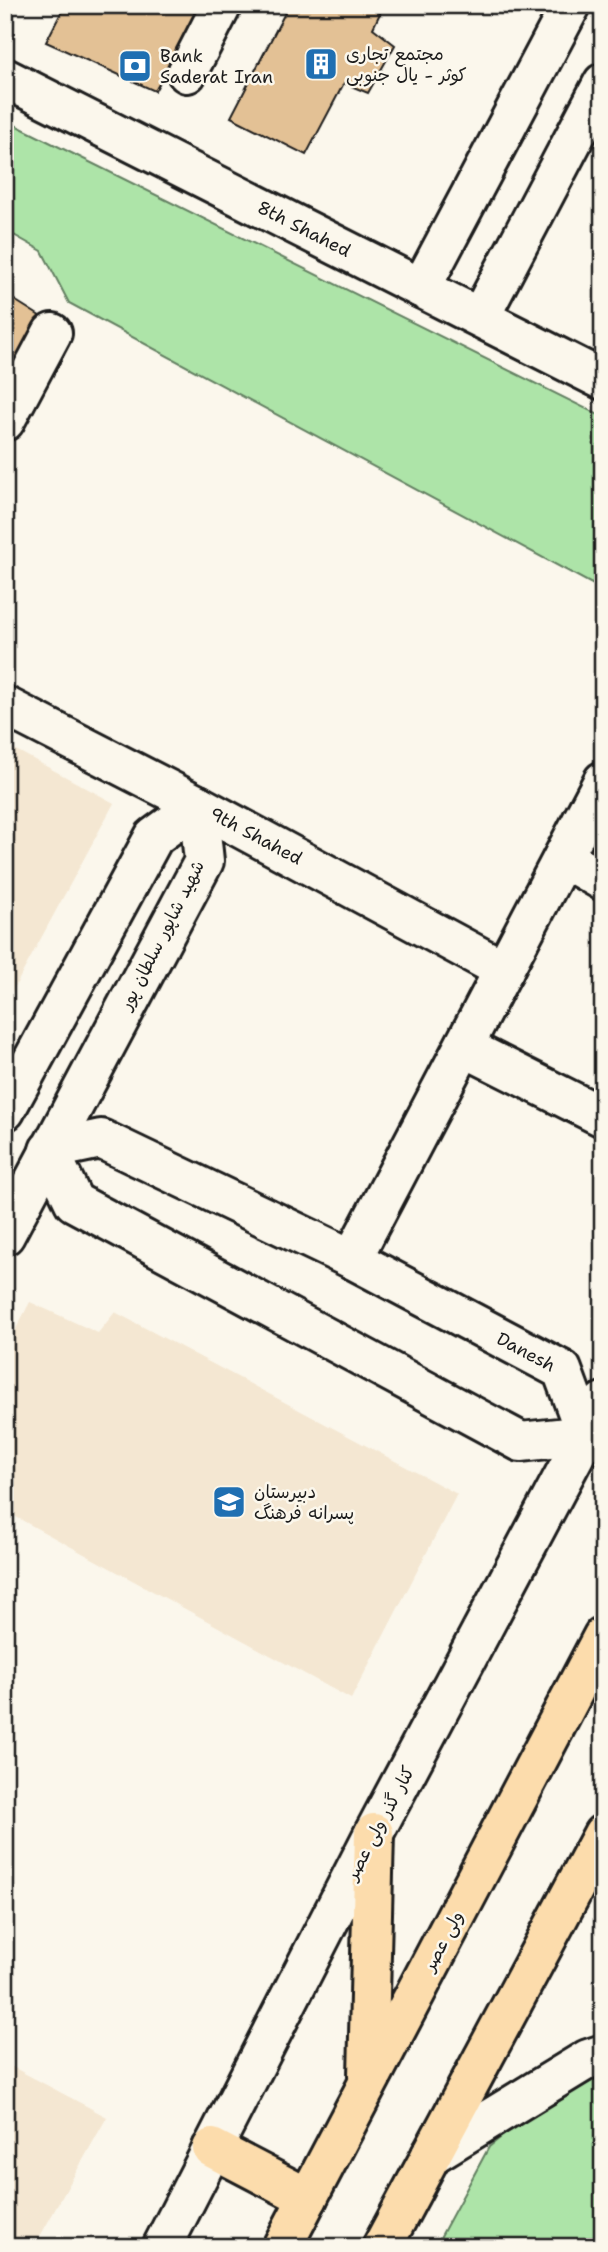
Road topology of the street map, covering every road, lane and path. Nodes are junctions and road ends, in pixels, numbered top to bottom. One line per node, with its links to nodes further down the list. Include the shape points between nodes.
1 (222, 5): 3 (street)
2 (571, 5): 6 (street)
3 (187, 74)
4 (5, 78): 6 (street, 8th Shahed)
5 (603, 83): 7 (street)
6 (421, 288): 7 (street, 8th Shahed)
7 (480, 317): 9 (street, 8th Shahed)
8 (52, 333): 10 (street)
9 (603, 380)
10 (5, 421)
11 (5, 706): 13 (street, 9th Shahed)
12 (603, 781): 14 (street)
13 (198, 805): 16 (street, 9th Shahed); 18 (street, via 154,837); 20 (street, شهید شاپور سلطان پور, via 204,862)
14 (563, 858): 15 (street); 16 (street)
15 (603, 881)
16 (505, 970): 17 (street)
17 (464, 1047): 19 (street); 22 (street)
18 (5, 1111)
19 (603, 1117)
20 (49, 1150): 21 (street, شهید شاپور سلطان پور); 22 (street, Danesh, via 101,1139); 23 (street, via 74,1202 522,1441)
21 (5, 1235)
22 (352, 1259): 23 (street, Danesh, via 562,1370)
23 (594, 1418): 25 (street, کنار گذر ولی عصر)
24 (603, 1636): 28 (main road, ولی عصر)
25 (374, 1833): 28 (main road); 29 (street, کنار گذر ولی عصر)
26 (603, 1834): 30 (main road)
27 (603, 2054): 30 (street)
28 (368, 2085): 31 (main road, ولی عصر)
29 (212, 2148): 31 (main road); 32 (street, کنار گذر ولی عصر)
30 (430, 2155): 34 (main road)
31 (308, 2199): 33 (main road, ولی عصر)
32 (162, 2247)
33 (282, 2247)
34 (383, 2247)

